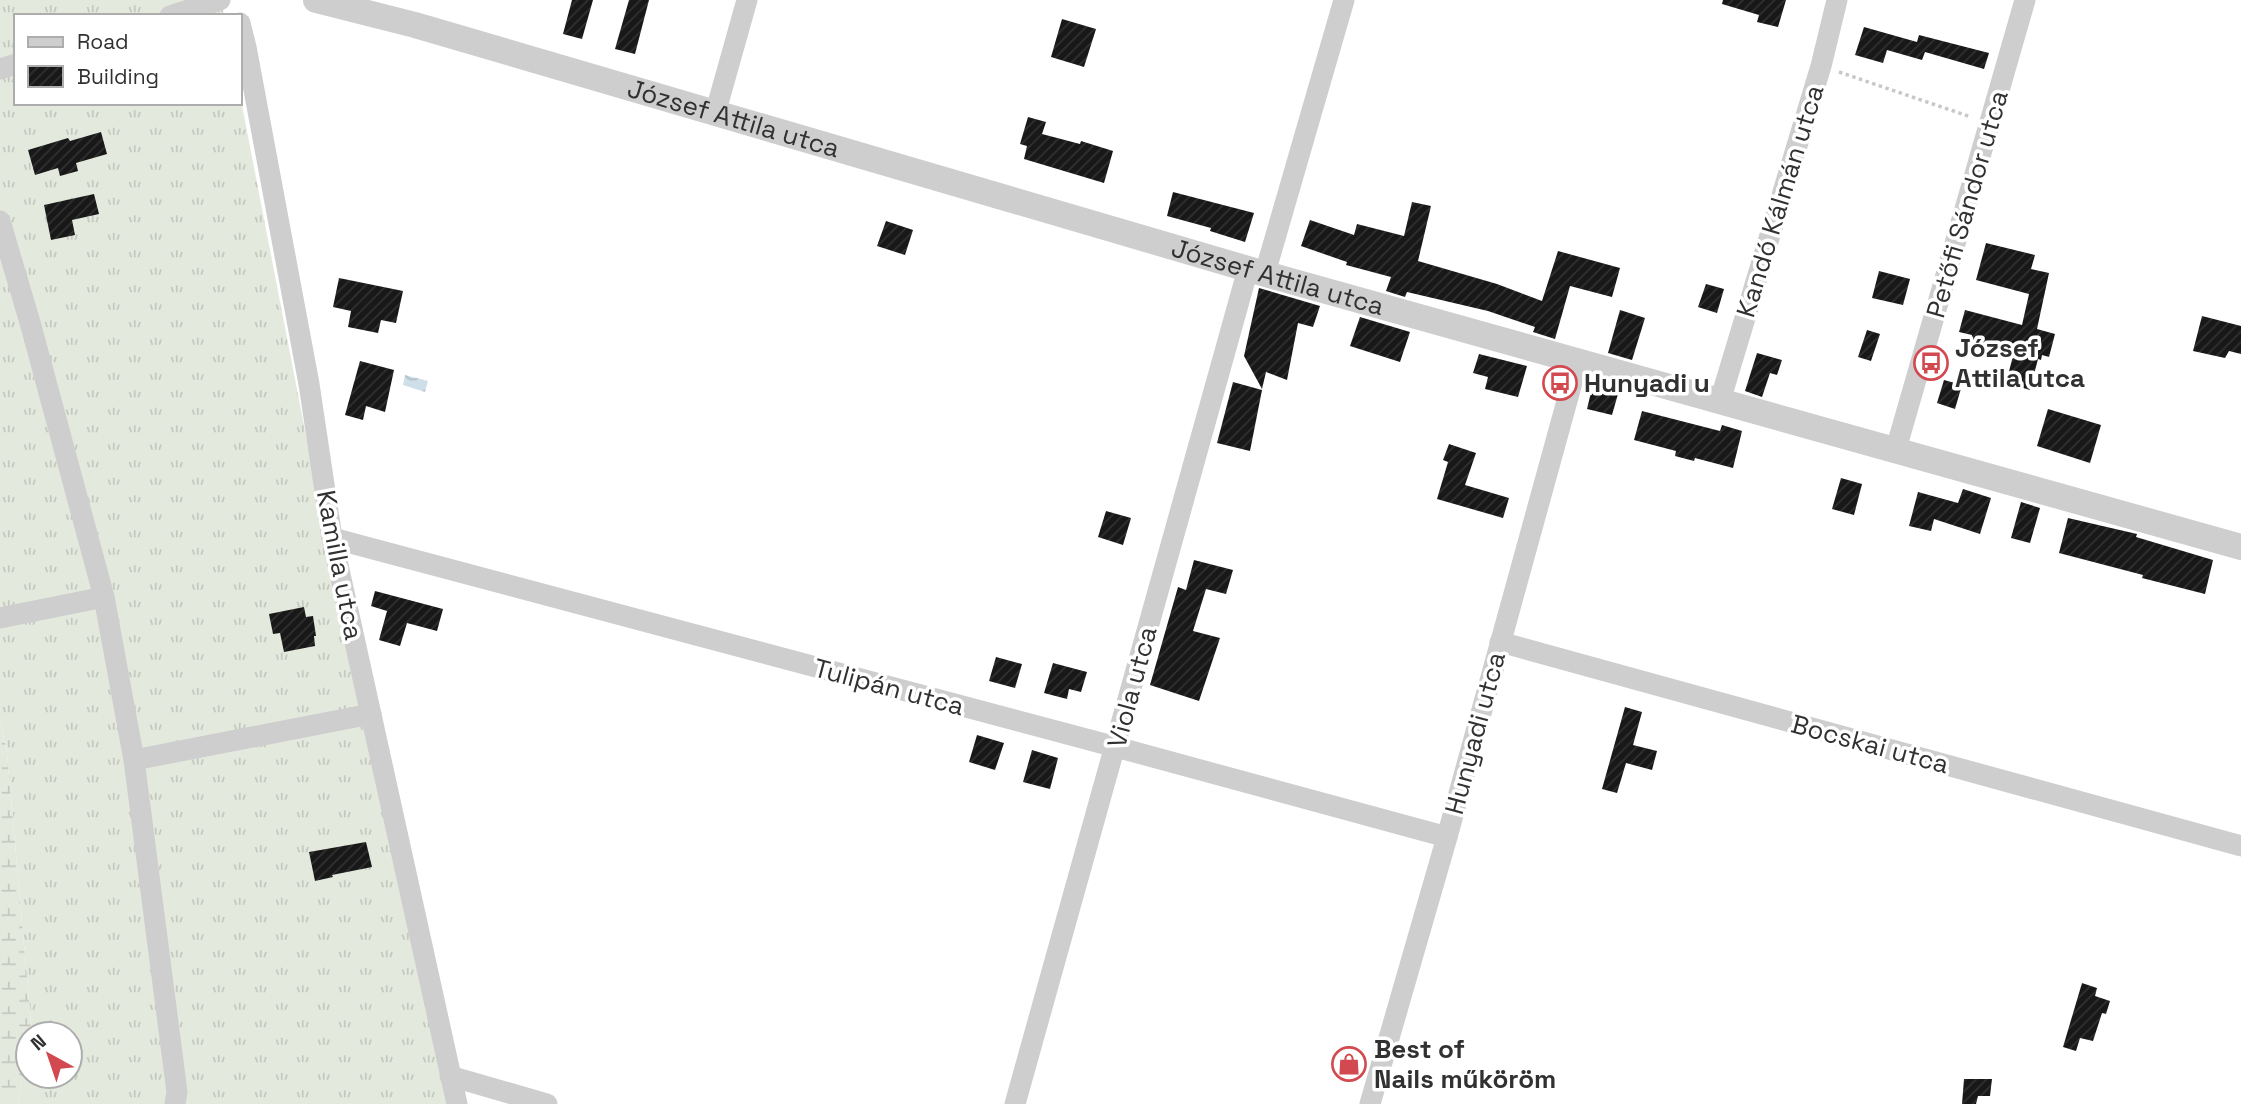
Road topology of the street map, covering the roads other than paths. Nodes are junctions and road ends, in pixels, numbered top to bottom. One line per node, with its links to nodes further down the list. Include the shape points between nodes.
1 (220, 0): 7 (street)
2 (316, 0): 9 (street, József Attila utca)
3 (747, 0): 9 (street)
4 (1344, 0): 11 (street, Viola utca)
5 (1837, 0): 13 (street, Kandó Kálmán utca)
6 (2025, 0): 14 (street, Petőfi Sándor utca)
7 (176, 14)
8 (242, 31): 15 (street, Kamilla utca, via 309,384)
9 (715, 114): 11 (street, József Attila utca)
10 (0, 221): 17 (street)
11 (1257, 271): 12 (street, József Attila utca); 21 (street, Viola utca)
12 (1578, 360): 13 (street, József Attila utca); 19 (street, Hunyadi utca)
13 (1720, 401): 14 (street, József Attila utca)
14 (1896, 449): 16 (street, József Attila utca)
15 (331, 538): 20 (street, Kamilla utca); 21 (street, Tulipán utca)
16 (2241, 547)
17 (104, 597): 18 (street); 22 (street)
18 (0, 618)
19 (1500, 642): 23 (street, Hunyadi utca); 24 (street, Bocskai utca)
20 (371, 714): 22 (street); 25 (street, Kamilla utca)
21 (1116, 747): 23 (street, Tulipán utca); 29 (street, Viola utca)
22 (134, 760): 26 (street)
23 (1447, 837): 30 (street, Hunyadi utca)
24 (2241, 846)
25 (450, 1076): 27 (street, Kamilla utca); 28 (street)
26 (175, 1104)
27 (457, 1104)
28 (547, 1104)
29 (1016, 1104)
30 (1370, 1104)

